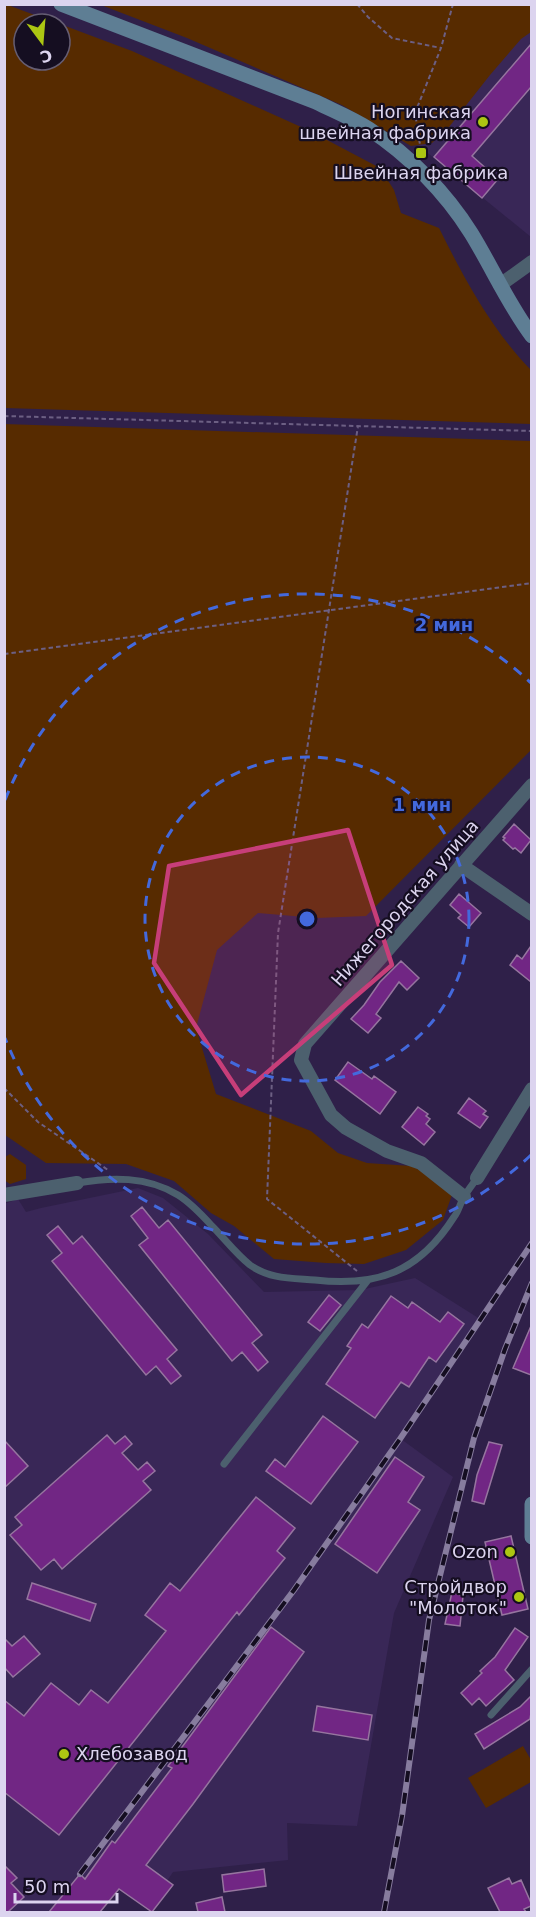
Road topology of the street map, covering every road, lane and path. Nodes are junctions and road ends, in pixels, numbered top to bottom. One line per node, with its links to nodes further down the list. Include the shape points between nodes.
1 (61, 4): 7 (main road, via 316,102 370,130 436,187 471,233)
2 (357, 4): 4 (path, via 392,38)
3 (453, 4): 4 (path)
4 (441, 48): 5 (path, via 415,113)
5 (421, 153)
6 (531, 262): 7 (street)
7 (500, 285): 8 (main road)
8 (531, 336)
9 (4, 416): 10 (path)
10 (358, 426): 11 (path); 13 (path)
11 (531, 431)
12 (531, 583): 13 (path)
13 (329, 610): 14 (path); 25 (path, via 278,933 267,1199)
14 (4, 654)
15 (531, 785): 16 (street, Нижегородская улица)
16 (462, 865): 17 (street); 24 (street, Нижегородская улица, via 305,1044 300,1060 331,1115 346,1128 387,1151 421,1163)
17 (531, 914)
18 (4, 1088): 20 (path, via 38,1122)
19 (531, 1089): 21 (street)
20 (121, 1178): 22 (lane); 25 (lane, via 178,1195 248,1264 266,1275 326,1281)
21 (477, 1178): 24 (lane)
22 (77, 1183): 23 (street)
23 (4, 1195)
24 (464, 1197): 25 (lane, via 444,1233 419,1258 386,1277)
25 (368, 1280): 26 (lane)
26 (224, 1464)
27 (531, 1504): 28 (main road)
28 (531, 1537)
29 (531, 1669): 30 (lane)
30 (491, 1715)

